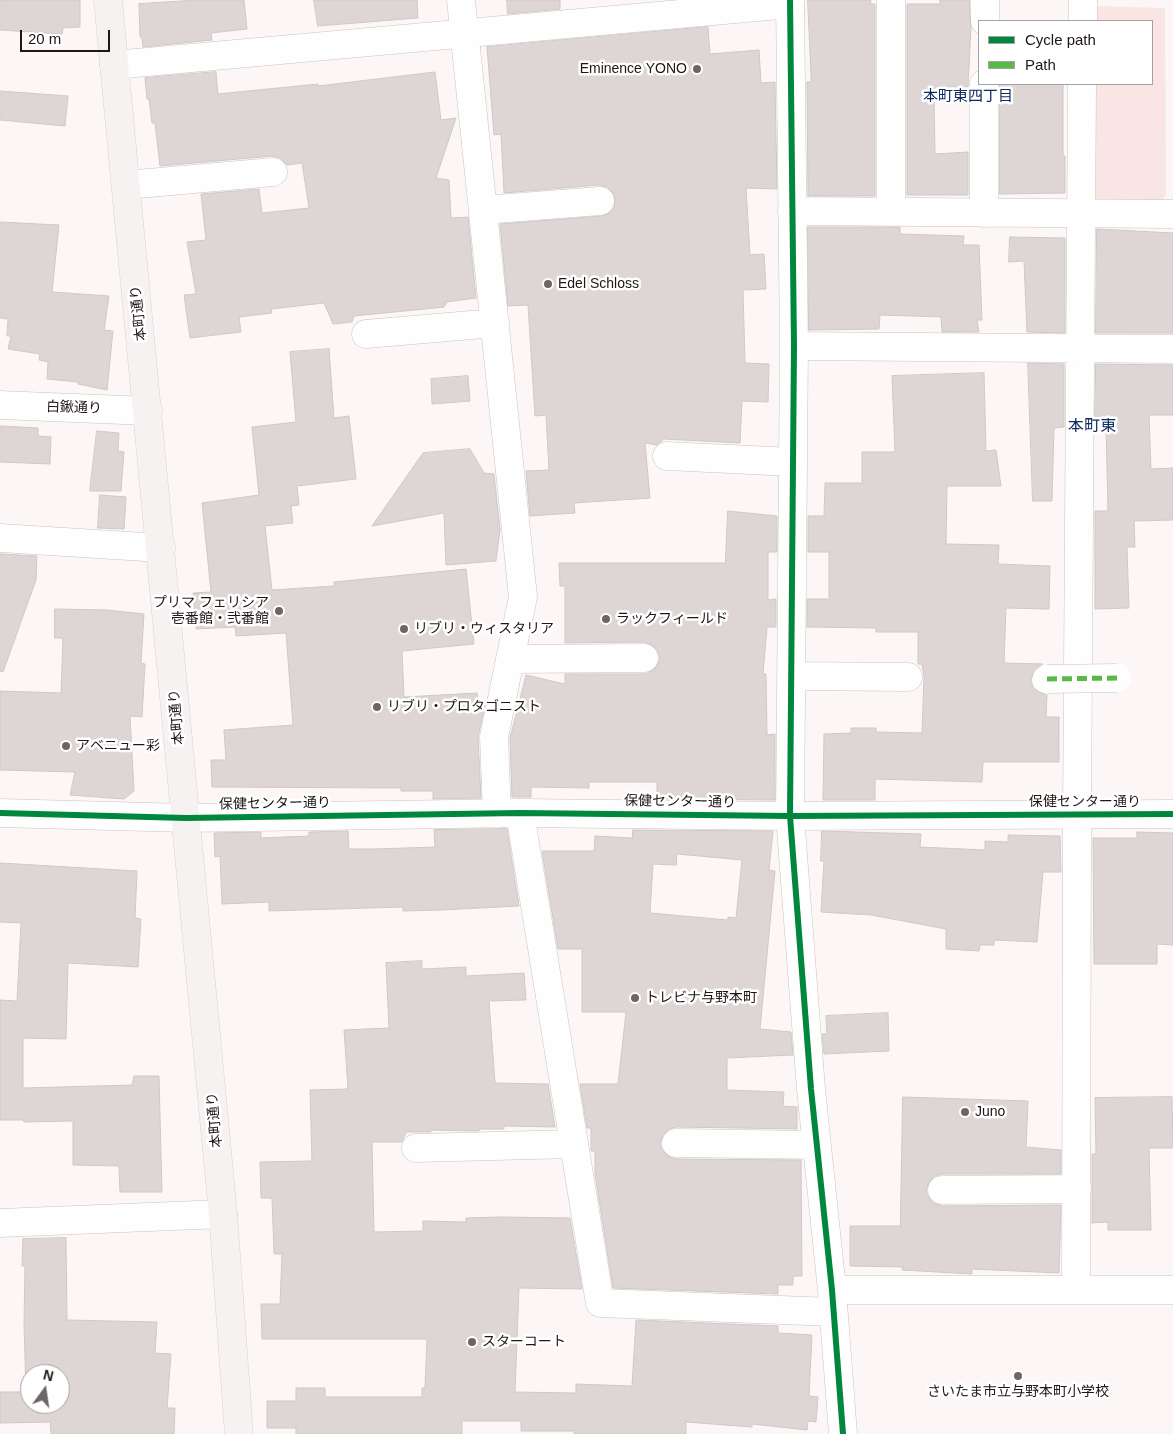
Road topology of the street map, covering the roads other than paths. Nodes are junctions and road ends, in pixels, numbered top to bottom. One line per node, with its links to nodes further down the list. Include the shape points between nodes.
1 (108, 0): 10 (main road, 本町通り)
2 (461, 0): 9 (street)
3 (891, 0): 18 (street)
4 (985, 0): 7 (street)
5 (1083, 0): 8 (street)
6 (790, 2): 9 (street); 17 (street)
7 (985, 20)
8 (1083, 20)
9 (464, 33): 10 (street); 16 (street)
10 (114, 65): 14 (main road, 本町通り)
11 (984, 85): 19 (street)
12 (1082, 85): 20 (street)
13 (273, 172): 14 (street)
14 (126, 185): 28 (main road, 本町通り)
15 (600, 201): 16 (street)
16 (483, 210): 22 (street)
17 (792, 211): 18 (street); 24 (street)
18 (891, 212): 19 (street)
19 (984, 213): 20 (street)
20 (1082, 214): 21 (street); 25 (street)
21 (1173, 214)
22 (495, 323): 23 (street); 34 (street, via 524,597)
23 (366, 334)
24 (794, 346): 25 (street); 30 (street)
25 (1081, 348): 26 (street); 41 (street)
26 (1173, 349)
27 (0, 405): 28 (street, 白鍬通り)
28 (148, 410): 32 (main road, 本町通り)
29 (667, 456): 30 (street)
30 (793, 462): 35 (street)
31 (0, 538): 32 (street)
32 (161, 548): 44 (main road, 本町通り)
33 (644, 658): 34 (street)
34 (510, 659): 40 (street, via 494,737)
35 (791, 676): 36 (street); 43 (street)
36 (908, 677)
37 (1117, 678): 38 (street, bridge)
38 (1048, 679)
39 (0, 813): 44 (street, 保健センター通り)
40 (508, 814): 43 (street, 保健センター通り); 44 (street, 保健センター通り); 46 (street)
41 (1077, 814): 42 (street, 保健センター通り); 43 (street, 保健センター通り); 49 (street)
42 (1173, 814)
43 (790, 816): 47 (street)
44 (186, 818): 51 (main road, 本町通り)
45 (676, 1143): 47 (street)
46 (573, 1144): 48 (street); 55 (street, via 600,1303)
47 (817, 1145): 55 (street)
48 (416, 1148)
49 (1076, 1189): 50 (street); 53 (street)
50 (942, 1190)
51 (224, 1214): 52 (street); 56 (main road, 本町通り)
52 (0, 1223)
53 (1076, 1290): 54 (street); 55 (street)
54 (1173, 1290)
55 (833, 1301): 57 (street)
56 (239, 1434)
57 (843, 1434)

